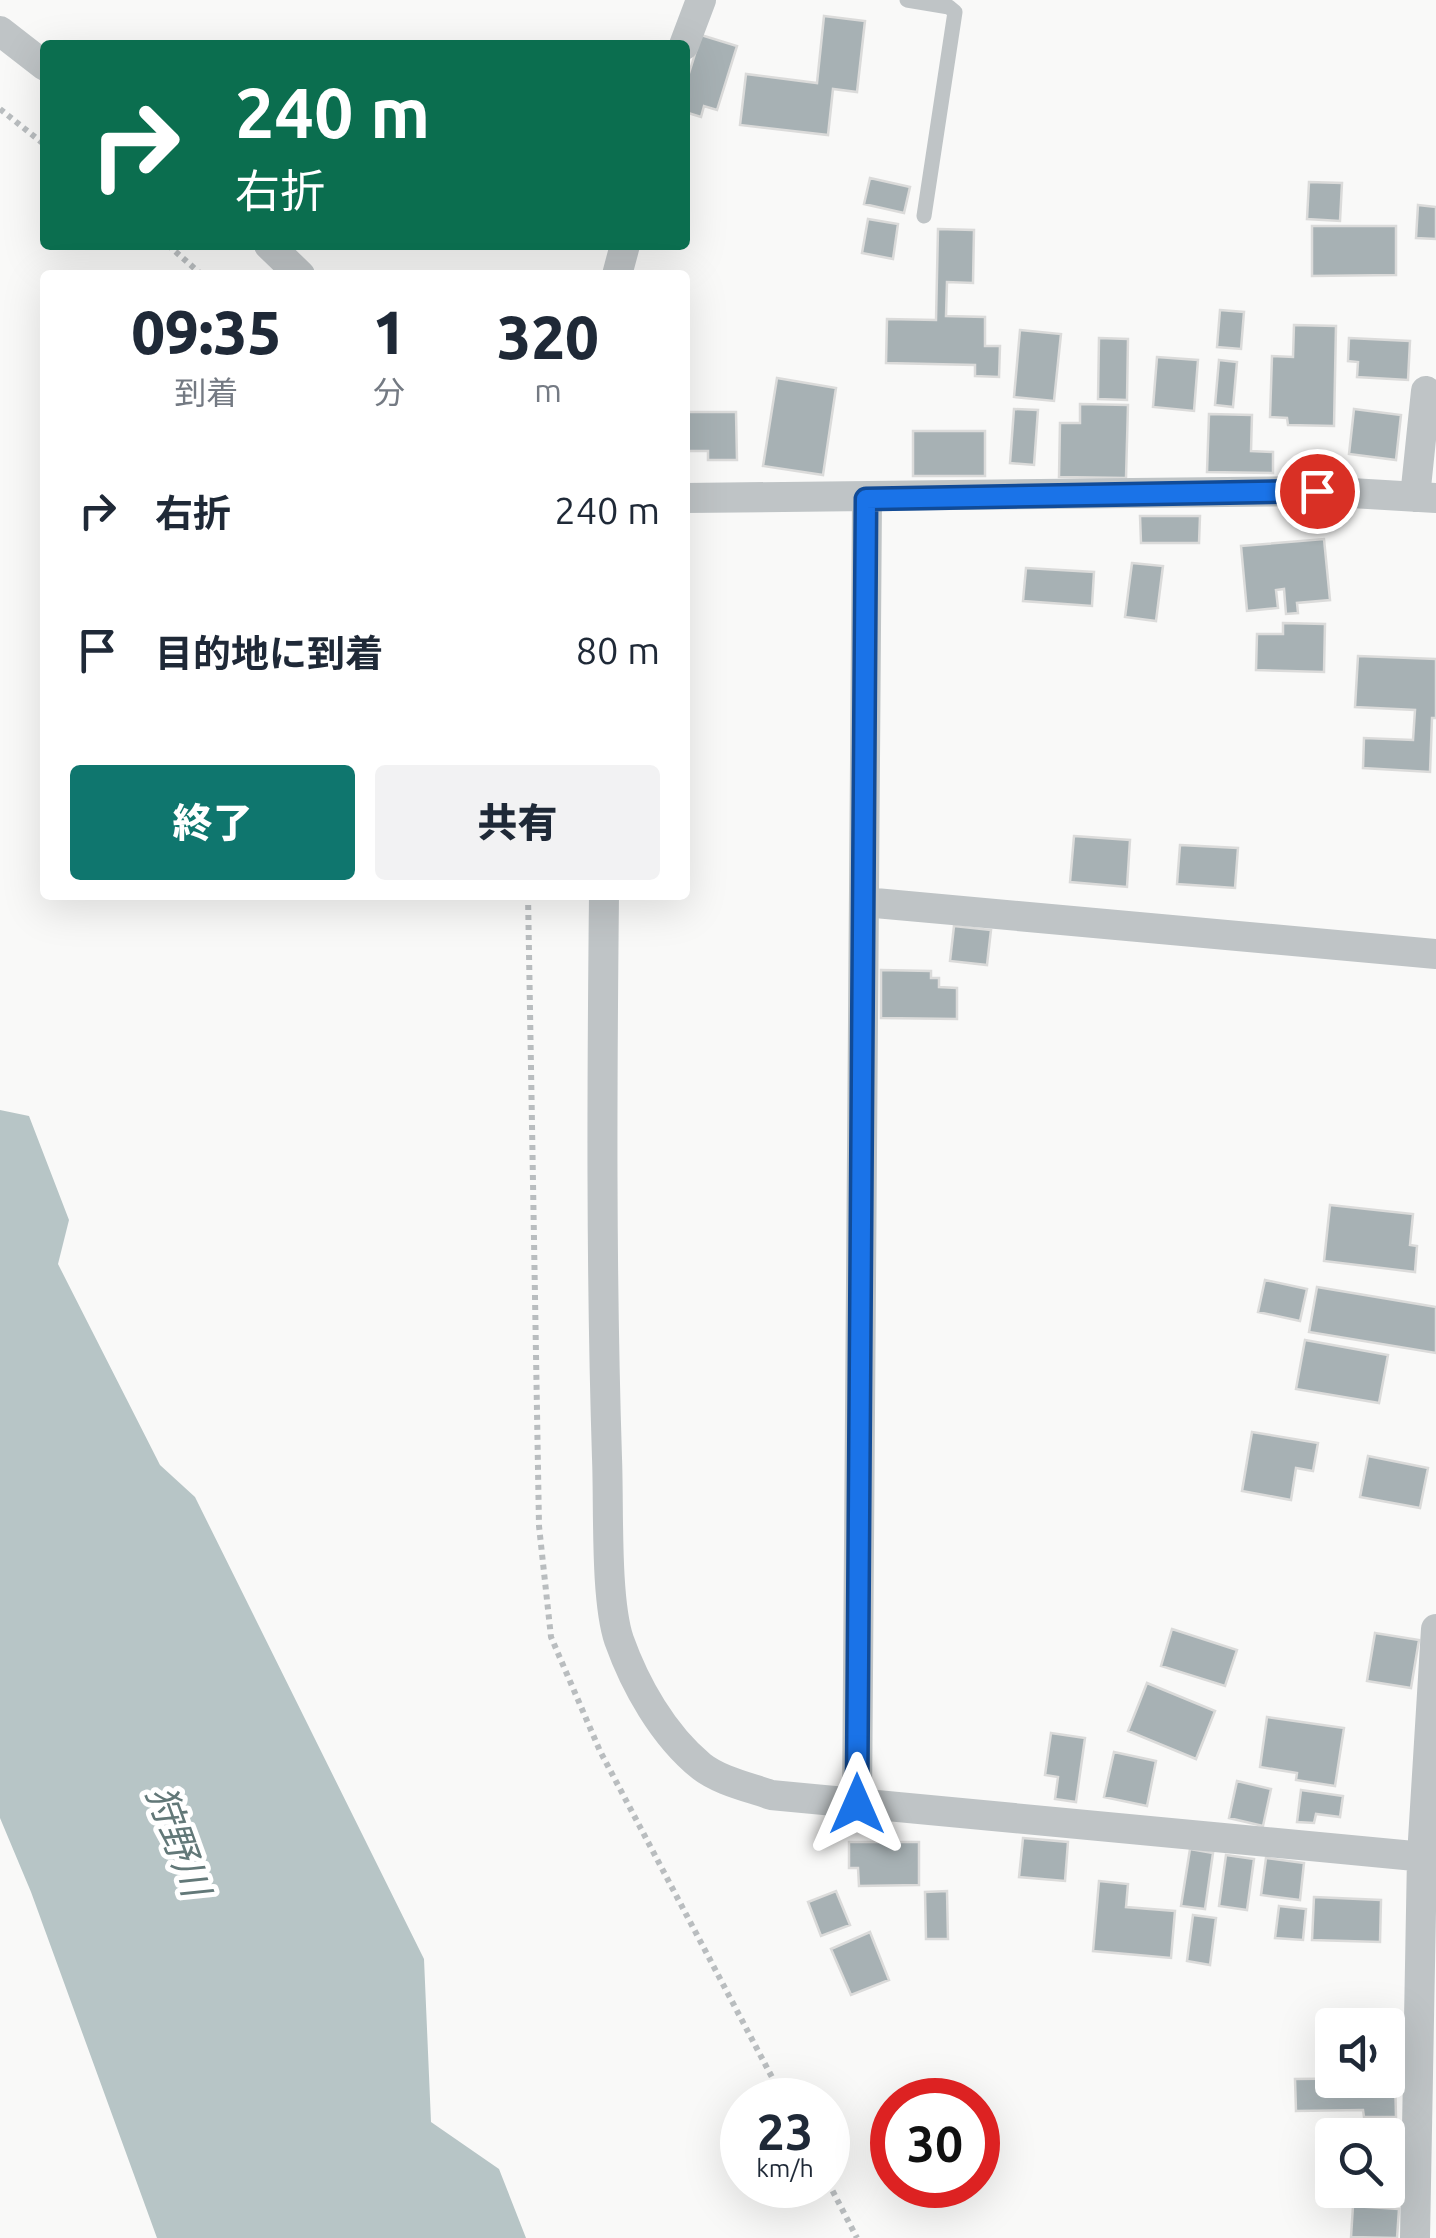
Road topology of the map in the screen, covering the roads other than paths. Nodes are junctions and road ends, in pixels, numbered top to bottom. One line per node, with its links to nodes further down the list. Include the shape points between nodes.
1 (701, 0): 4 (street)
2 (907, 0): 6 (lane, via 955,12)
3 (0, 30): 5 (street)
4 (686, 40)
5 (40, 62)
6 (924, 216)
7 (274, 250): 8 (street)
8 (295, 270)
9 (1426, 390): 11 (street)
10 (690, 498): 12 (street)
11 (1426, 498): 12 (street, via 1317,491)
12 (866, 499): 14 (street)
13 (604, 900): 17 (street, via 602,1321 617,1634 650,1706 703,1768 771,1795)
14 (864, 902): 15 (street); 17 (street)
15 (1436, 954)
16 (1436, 1629): 18 (street)
17 (857, 1804): 18 (street)
18 (1429, 1857): 19 (street)
19 (1415, 2238)

